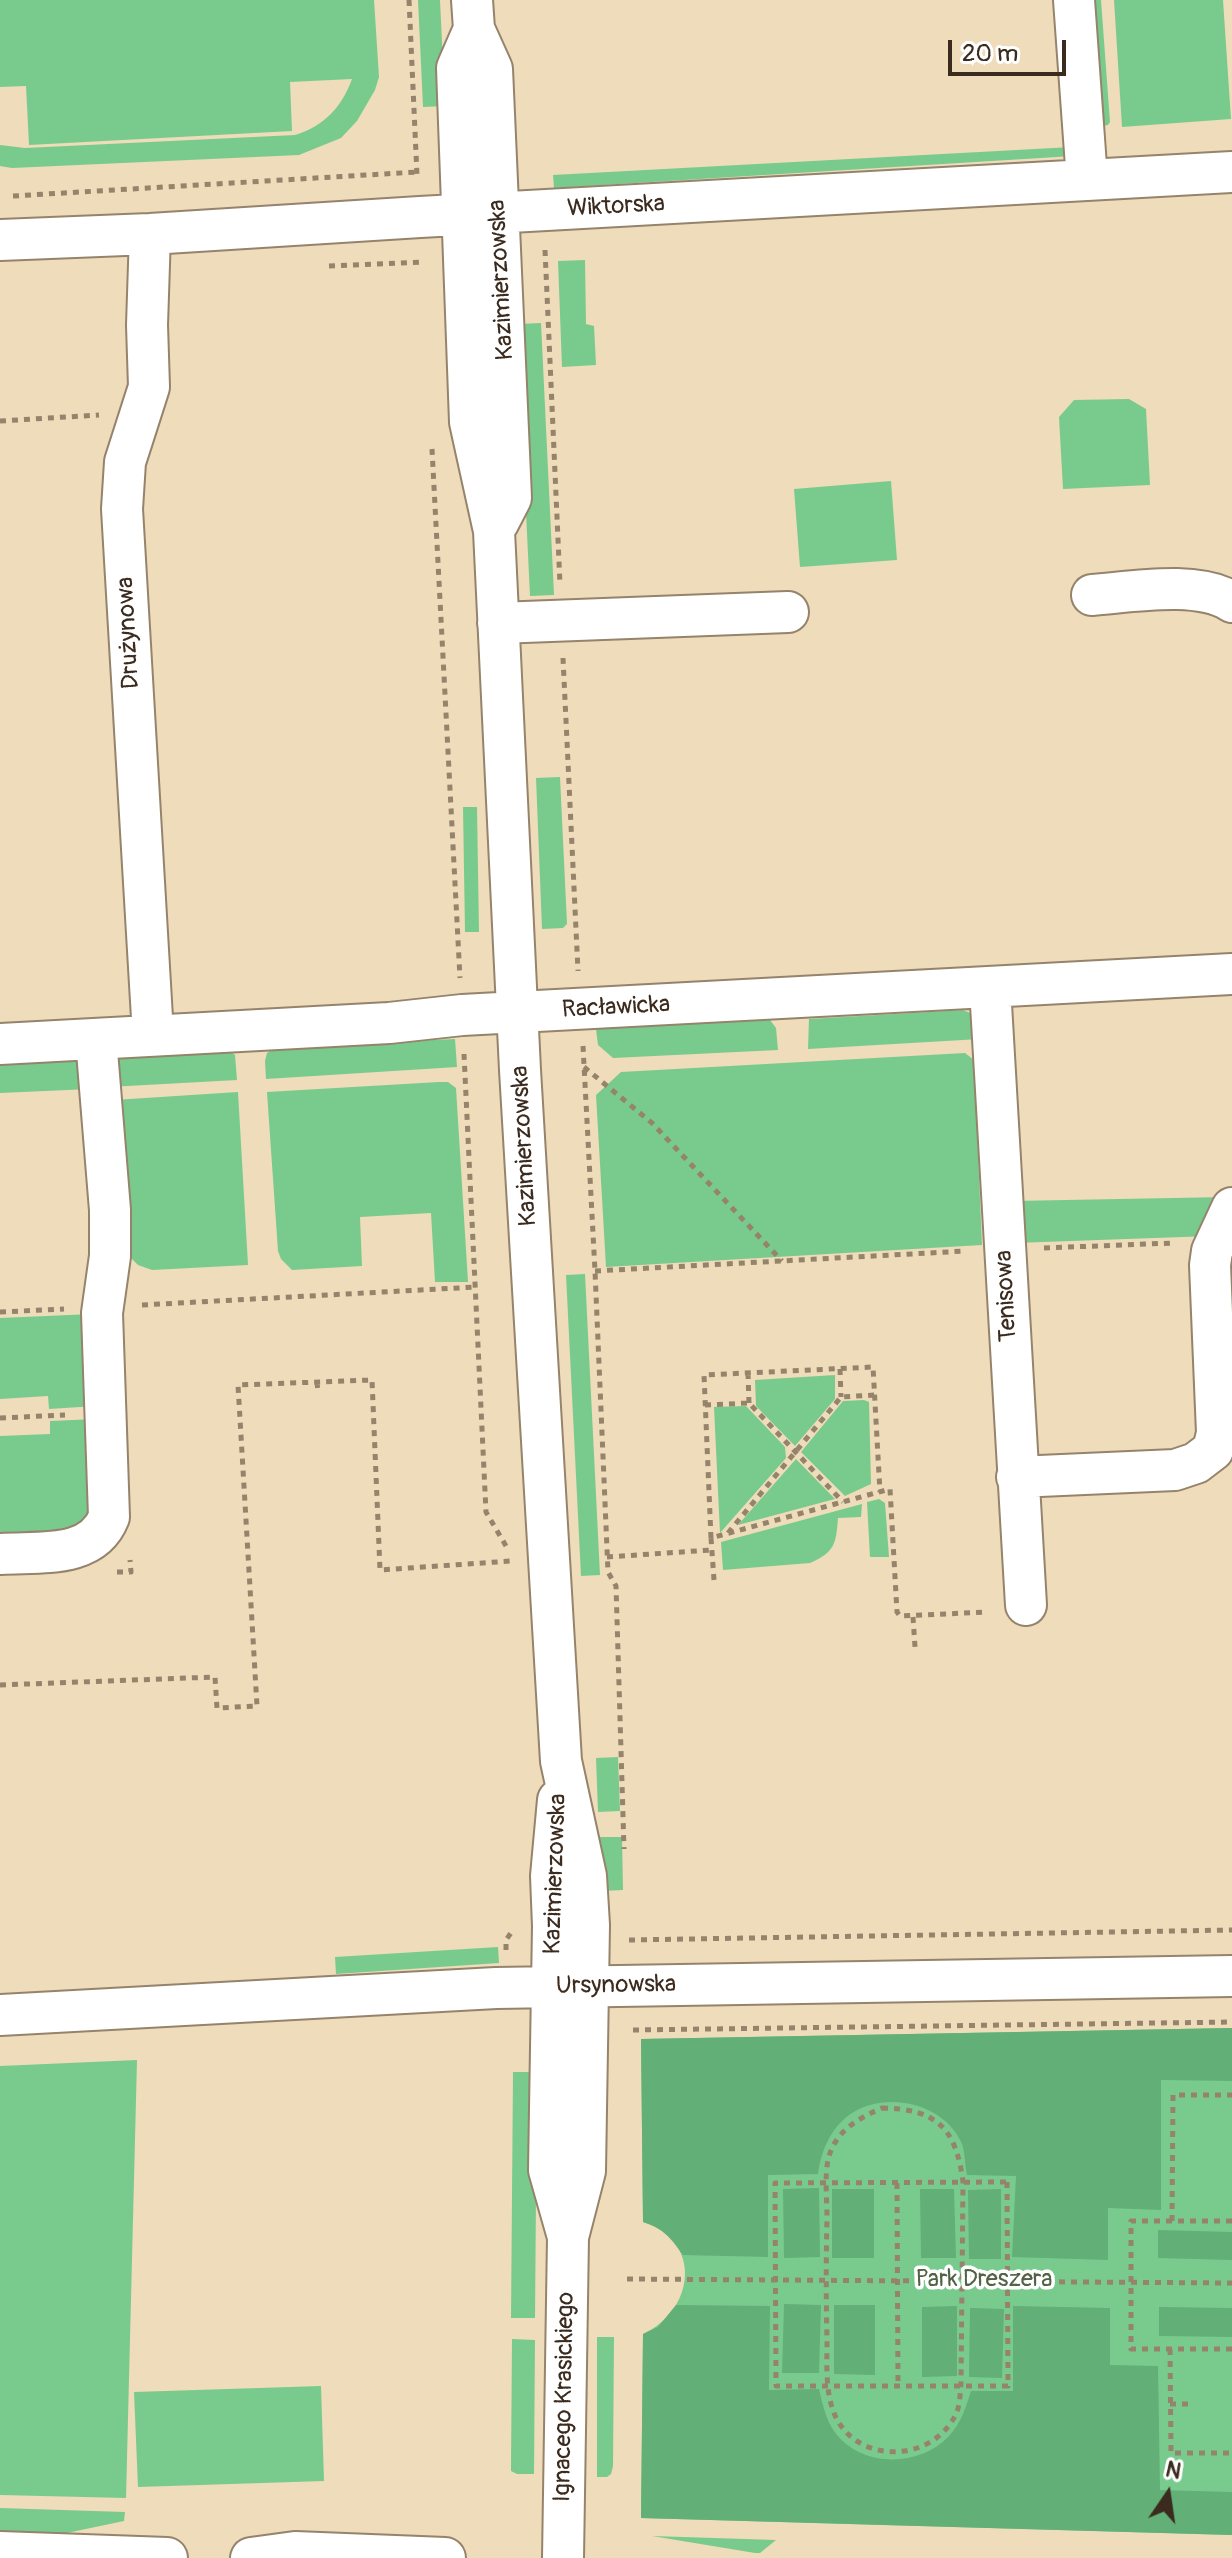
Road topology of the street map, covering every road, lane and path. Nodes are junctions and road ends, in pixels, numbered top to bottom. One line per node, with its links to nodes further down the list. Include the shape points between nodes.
1 (409, 0): 4 (path)
2 (1074, 0): 6 (street)
3 (473, 14): 8 (street, Kazimierzowska, via 492,69)
4 (417, 172): 7 (path); 9 (path)
5 (1232, 172): 6 (street, Wiktorska)
6 (1087, 180): 8 (street, Wiktorska)
7 (0, 197)
8 (481, 214): 9 (street, Wiktorska); 17 (street, Kazimierzowska, via 511,498 494,531)
9 (420, 217): 10 (street, Wiktorska); 12 (path)
10 (150, 234): 11 (street, Wiktorska); 22 (street, Drużynowa, via 149,387 125,462 122,509)
11 (0, 240)
12 (423, 277)
13 (431, 434): 19 (path)
14 (1092, 595): 15 (street, via 1196,590)
15 (1232, 602)
16 (788, 612): 17 (street)
17 (498, 623): 21 (street, Kazimierzowska)
18 (1232, 974): 20 (street, Racławicka)
19 (460, 985)
20 (990, 987): 21 (street, Racławicka); 29 (street, Tenisowa)
21 (518, 1013): 22 (street, Racławicka); 67 (street, Kazimierzowska, via 561,1761 586,1876)
22 (153, 1035): 23 (street, Racławicka)
23 (96, 1039): 25 (street, Racławicka); 33 (street, via 110,1210)
24 (582, 1040): 27 (path)
25 (0, 1044)
26 (463, 1047): 32 (path)
27 (584, 1066): 30 (path, via 652,1123); 31 (path)
28 (1224, 1224): 29 (path); 46 (street, via 1210,1265 1217,1433 1213,1450 1175,1470)
29 (1004, 1250): 30 (path); 46 (street, Tenisowa)
30 (782, 1261): 31 (path)
31 (595, 1271): 53 (path)
32 (476, 1287): 33 (path); 37 (path, via 486,1512 512,1561 380,1570 372,1380)
33 (102, 1307): 34 (path); 43 (street)
34 (0, 1312)
35 (840, 1369): 36 (path); 39 (path, via 873,1367); 40 (path)
36 (748, 1373): 41 (path); 42 (path, via 704,1375)
37 (317, 1382): 38 (path); 58 (path, via 238,1385 257,1706 217,1708 215,1677)
38 (318, 1392)
39 (875, 1395): 40 (path); 47 (path)
40 (841, 1397): 45 (path)
41 (749, 1403): 42 (path); 45 (path)
42 (705, 1405): 50 (path)
43 (106, 1413): 44 (path); 52 (street, via 109,1517 104,1529 75,1549)
44 (0, 1418)
45 (794, 1453): 48 (path); 49 (path)
46 (1017, 1477): 55 (street, Tenisowa)
47 (880, 1492): 48 (path); 56 (path, via 890,1489 897,1612)
48 (843, 1502): 49 (path)
49 (728, 1533): 50 (path)
50 (711, 1538): 51 (path)
51 (711, 1550): 53 (path); 54 (path)
52 (0, 1554)
53 (607, 1557): 59 (path, via 616,1586)
54 (714, 1580)
55 (1012, 1608): 56 (path)
56 (913, 1617): 57 (path)
57 (915, 1647)
58 (0, 1685)
59 (624, 1854)
60 (627, 1927): 63 (path)
61 (515, 1929): 65 (path, via 506,1940)
62 (1232, 1930): 63 (path)
63 (628, 1940): 64 (path)
64 (630, 1951)
65 (506, 1953)
66 (1232, 1976): 67 (street, Ursynowska)
67 (571, 1987): 68 (street, Ursynowska); 97 (street, Ignacego Krasickiego, via 585,2171 568,2237)
68 (0, 2015)
69 (1232, 2022): 70 (path)
70 (633, 2030)
71 (1232, 2095): 75 (path, via 1173,2095)
72 (963, 2182): 73 (path, via 959,2155 932,2118 909,2109 882,2108 841,2133 829,2156); 74 (path); 81 (path); 82 (path, via 1007,2182)
73 (827, 2183): 74 (path); 78 (path, via 775,2183); 79 (path)
74 (897, 2183): 80 (path)
75 (1172, 2221): 76 (path); 83 (path, via 1131,2221)
76 (1232, 2221)
77 (627, 2279): 78 (path)
78 (776, 2279): 79 (path); 89 (path, via 776,2386)
79 (826, 2280): 80 (path); 89 (path)
80 (898, 2281): 81 (path); 88 (path)
81 (961, 2281): 82 (path); 87 (path)
82 (1008, 2282): 83 (path); 87 (path, via 1008,2386)
83 (1131, 2283): 84 (path); 85 (path, via 1131,2349)
84 (1232, 2283)
85 (1170, 2349): 86 (path); 90 (path)
86 (1232, 2349)
87 (961, 2384): 88 (path); 89 (path, via 957,2412 943,2433 921,2447 897,2453 851,2438 834,2414)
88 (898, 2385): 89 (path)
89 (828, 2386)
90 (1170, 2404): 91 (path); 92 (path, via 1171,2453)
91 (1188, 2404)
92 (1232, 2453)
93 (11, 2554): 94 (street)
94 (167, 2558)
95 (251, 2558): 96 (street, via 295,2552)
96 (445, 2558)
97 (563, 2558)

